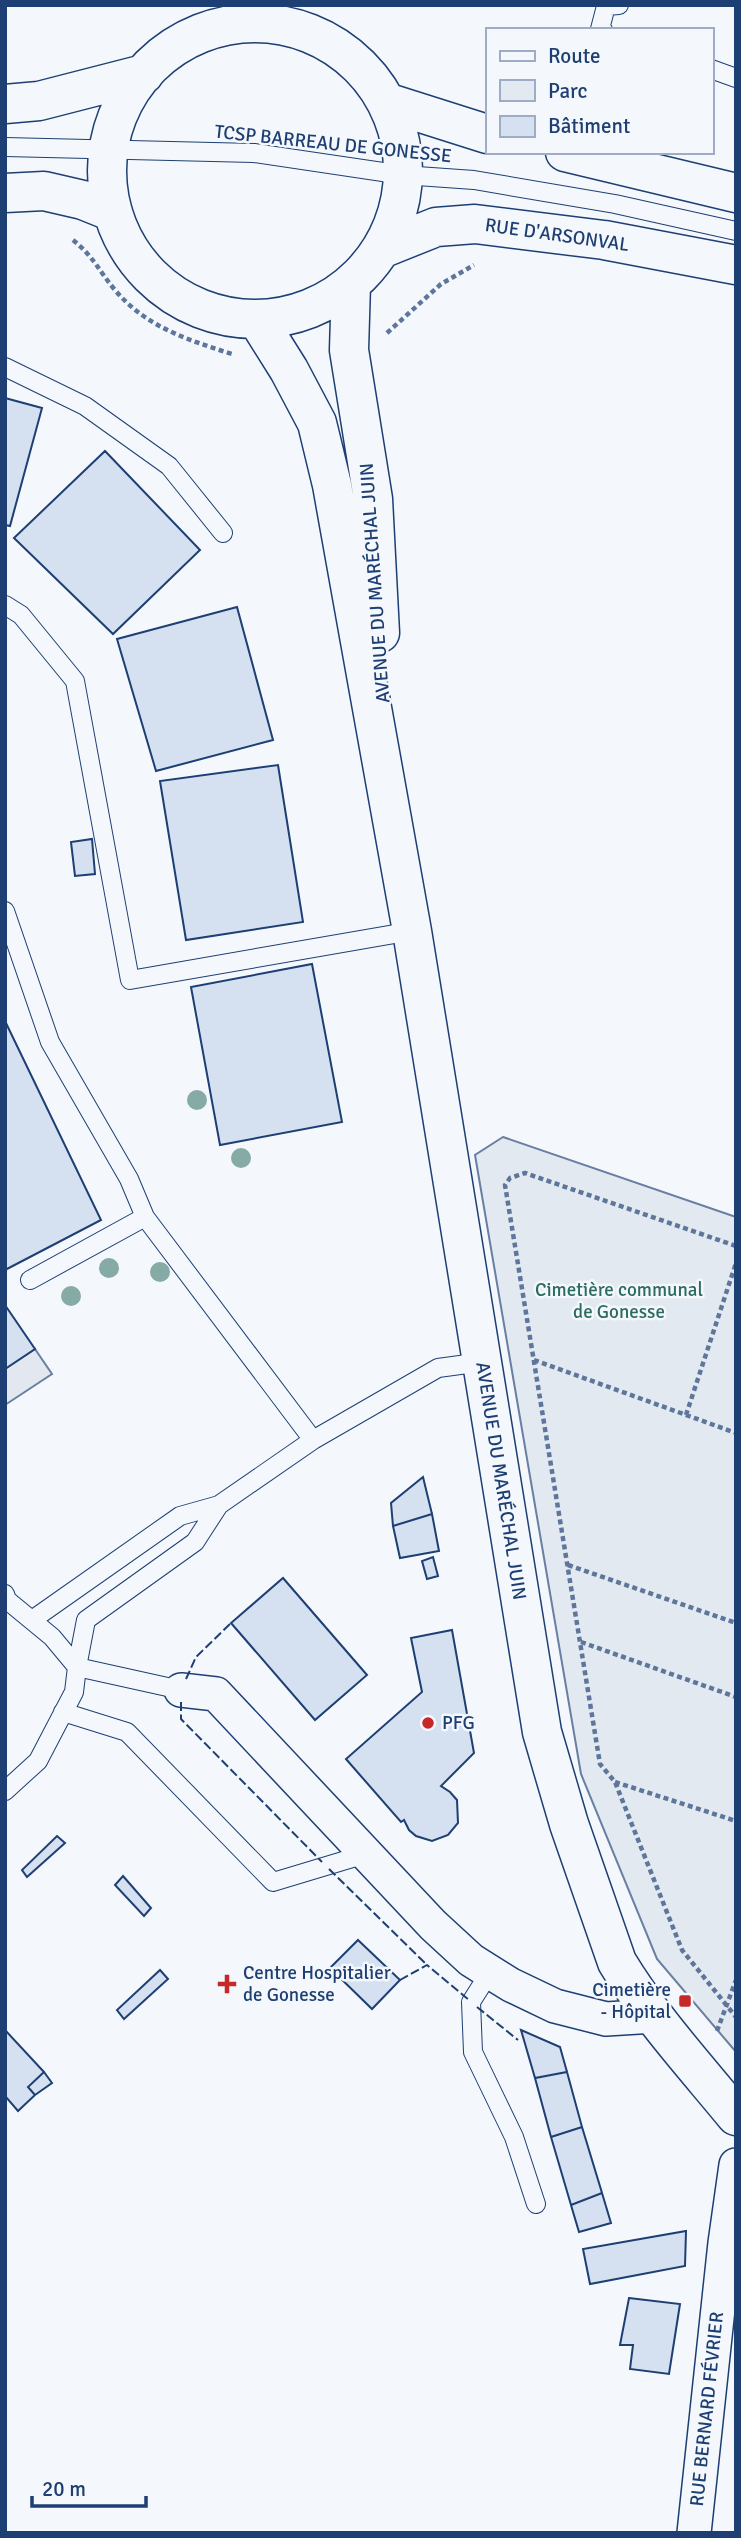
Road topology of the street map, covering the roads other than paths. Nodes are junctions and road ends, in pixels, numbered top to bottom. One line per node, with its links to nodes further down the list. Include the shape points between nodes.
1 (619, 5): 4 (lane, via 606,6)
2 (229, 16): 3 (street, via 292,27); 6 (street, via 167,52)
3 (321, 22): 8 (street)
4 (600, 28)
5 (713, 70): 7 (lane)
6 (144, 74): 9 (street, via 40,101); 12 (street, via 121,109)
7 (736, 78)
8 (386, 102): 10 (street); 14 (street, via 400,137)
9 (5, 104)
10 (486, 134)
11 (5, 147): 12 (lane, TCSP BARREAU DE GONESSE)
12 (109, 148): 14 (lane, TCSP BARREAU DE GONESSE, via 254,153); 17 (street, via 107,181)
13 (573, 154): 16 (street)
14 (404, 175): 18 (lane, TCSP BARREAU DE GONESSE, via 474,180); 19 (street, via 397,214)
15 (5, 192): 17 (street, via 44,191)
16 (736, 193)
17 (113, 212): 22 (street, via 128,247 152,278 183,301 219,315)
18 (736, 231)
19 (381, 249): 20 (street, RUE D'ARSONVAL, via 436,227 475,224 604,240); 21 (street)
20 (736, 265)
21 (351, 284): 22 (street, via 323,303 291,315); 26 (street, AVENUE DU MARÉCHAL JUIN, via 349,349 373,499)
22 (257, 319): 26 (street, AVENUE DU MARÉCHAL JUIN, via 317,423)
23 (5, 367): 24 (lane, via 85,406 169,466)
24 (223, 533)
25 (5, 604): 28 (lane, via 21,615 75,681 130,980)
26 (389, 799): 28 (street, AVENUE DU MARÉCHAL JUIN)
27 (5, 911): 29 (lane, via 50,1042 129,1179)
28 (412, 931): 31 (street, AVENUE DU MARÉCHAL JUIN)
29 (145, 1217): 30 (lane); 32 (lane)
30 (30, 1280)
31 (482, 1362): 32 (lane, via 438,1368); 42 (street, AVENUE DU MARÉCHAL JUIN, via 542,1732 617,1962)
32 (313, 1440): 33 (lane)
33 (219, 1505): 35 (lane, via 180,1516); 36 (lane, via 195,1542 86,1620)
34 (6, 1599): 35 (lane)
35 (32, 1620): 36 (lane)
36 (77, 1667): 37 (lane); 38 (lane, via 74,1692)
37 (181, 1690): 40 (street, via 216,1695)
38 (63, 1712): 39 (lane, via 38,1761); 40 (lane, via 127,1732 273,1882)
39 (5, 1791)
40 (366, 1854): 41 (street, via 433,1925)
41 (490, 1972): 42 (street, via 555,2006 606,2020); 45 (lane, via 471,2002 473,2052 514,2137)
42 (655, 2016): 43 (street, AVENUE DU MARÉCHAL JUIN)
43 (736, 2116)
44 (736, 2165): 46 (street, RUE BERNARD FÉVRIER)
45 (536, 2204)
46 (730, 2239): 47 (street, RUE BERNARD FÉVRIER)
47 (694, 2533)

